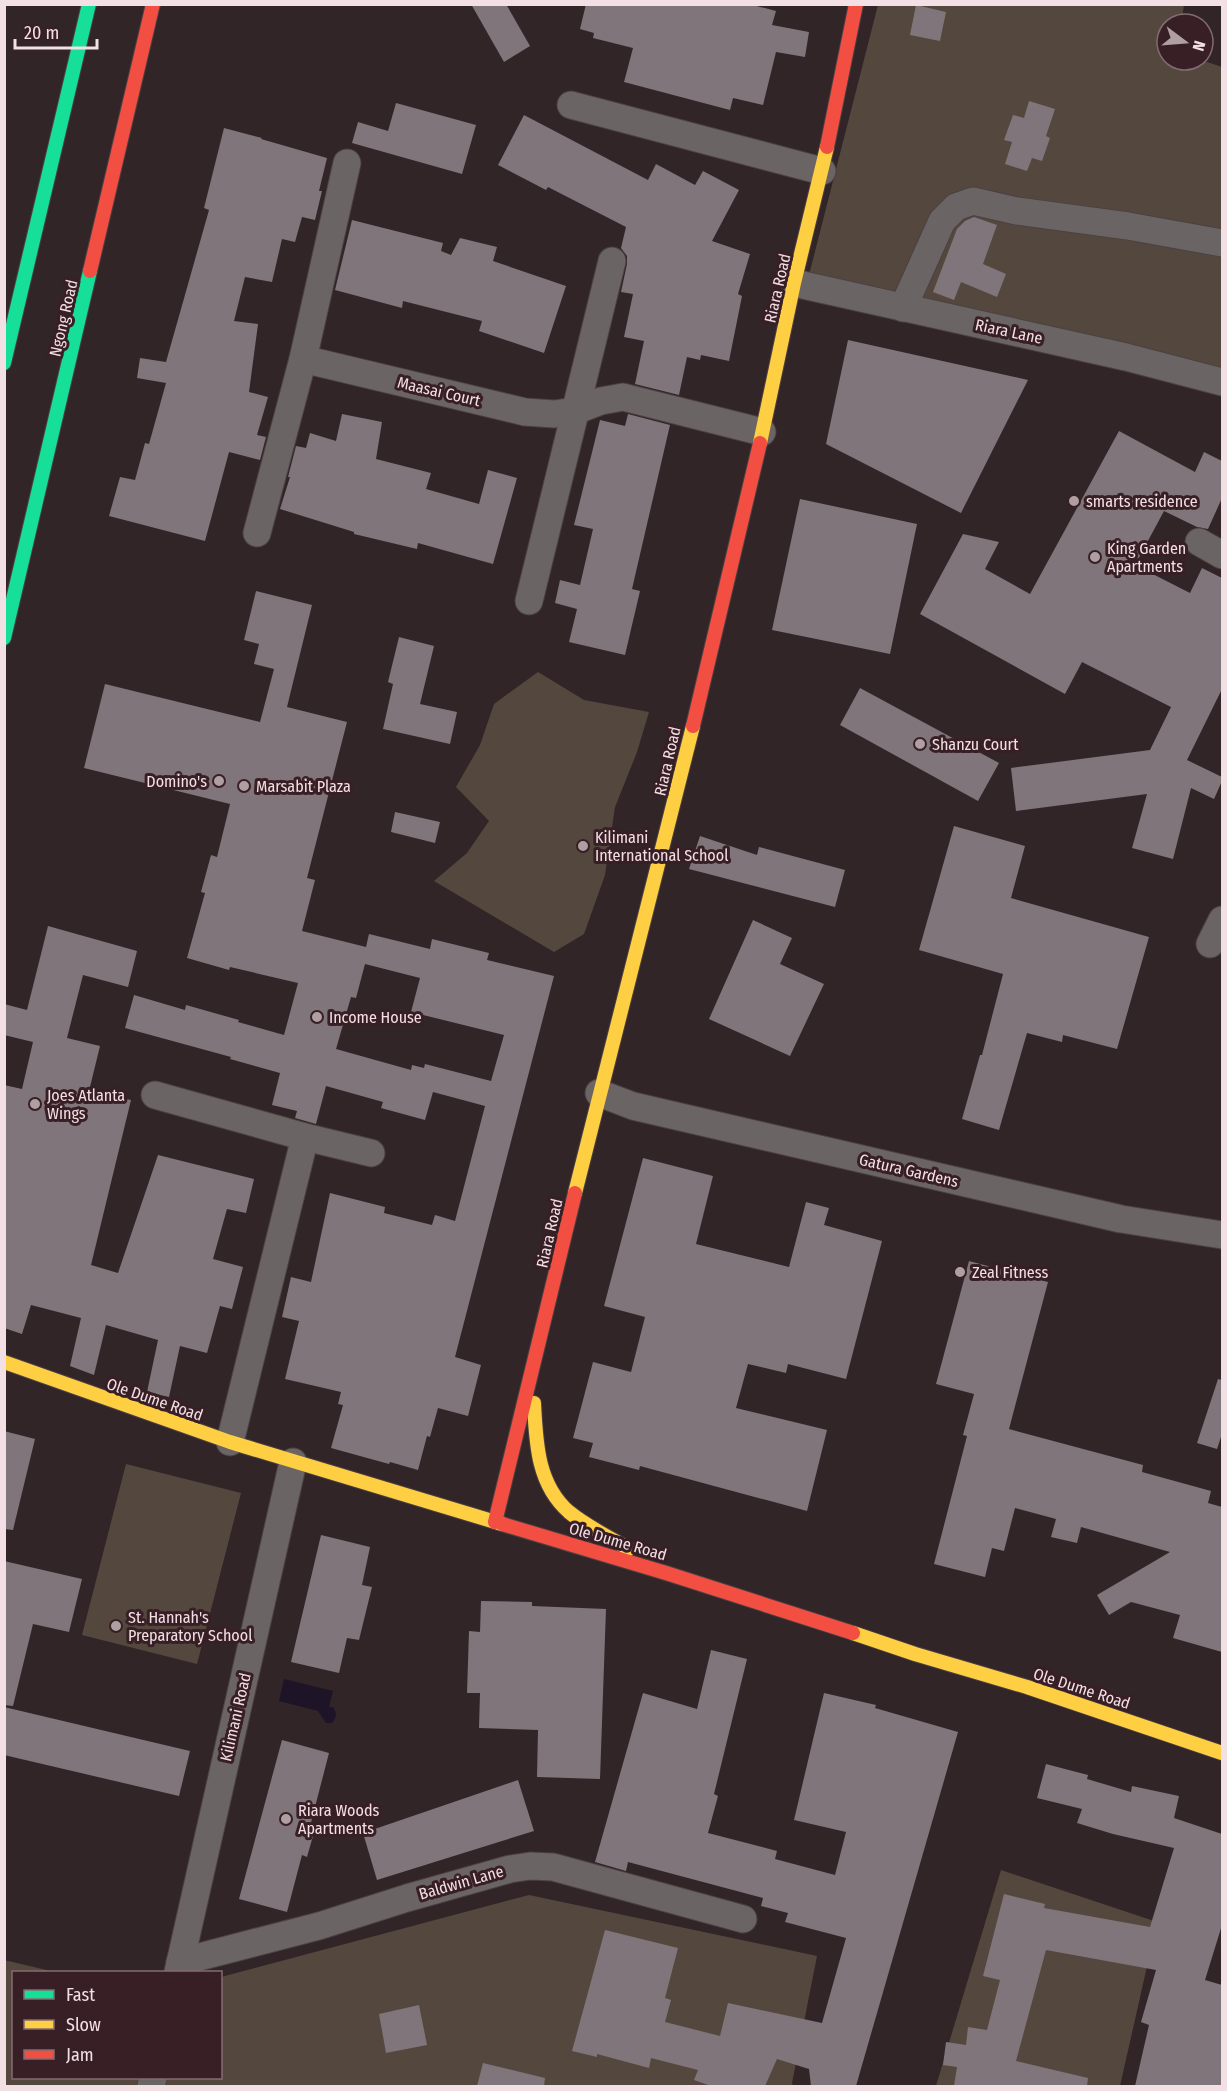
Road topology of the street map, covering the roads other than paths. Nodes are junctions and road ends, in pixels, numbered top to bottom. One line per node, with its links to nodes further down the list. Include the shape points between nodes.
1 (89, 4): 12 (street)
2 (153, 4): 18 (street, Ngong Road)
3 (856, 4): 6 (street, Riara Road)
4 (571, 105): 6 (street)
5 (348, 163): 11 (street)
6 (822, 171): 9 (street, Riara Road)
7 (1222, 243): 10 (street, via 973,201 956,207 942,221)
8 (612, 261): 14 (street)
9 (794, 283): 10 (street, Riara Lane); 15 (street, Riara Road)
10 (903, 308): 13 (street, Riara Lane)
11 (303, 359): 14 (street, Maasai Court, via 525,412); 16 (street)
12 (4, 363)
13 (1222, 382)
14 (575, 411): 15 (street, Maasai Court, via 623,397); 17 (street)
15 (762, 432): 21 (street, Riara Road, via 685,761)
16 (257, 533)
17 (529, 601)
18 (4, 638)
19 (1222, 920): 20 (street)
20 (1209, 944)
21 (599, 1094): 25 (street, Gatura Gardens, via 633,1106 1121,1219); 27 (street, Riara Road)
22 (155, 1095): 23 (street)
23 (305, 1137): 24 (street); 28 (street)
24 (371, 1153)
25 (1222, 1235)
26 (4, 1362): 28 (street, Ole Dume Road)
27 (532, 1374): 30 (street, Riara Road); 31 (street, via 536,1447 546,1481 561,1503)
28 (230, 1442): 29 (street, Ole Dume Road)
29 (293, 1462): 30 (street, Ole Dume Road); 34 (street, Kilimani Road)
30 (495, 1522): 31 (street, Ole Dume Road)
31 (666, 1573): 32 (street, Ole Dume Road)
32 (1222, 1753)
33 (743, 1919): 34 (street, Baldwin Lane, via 553,1867 530,1866 407,1898)
34 (179, 1967)

